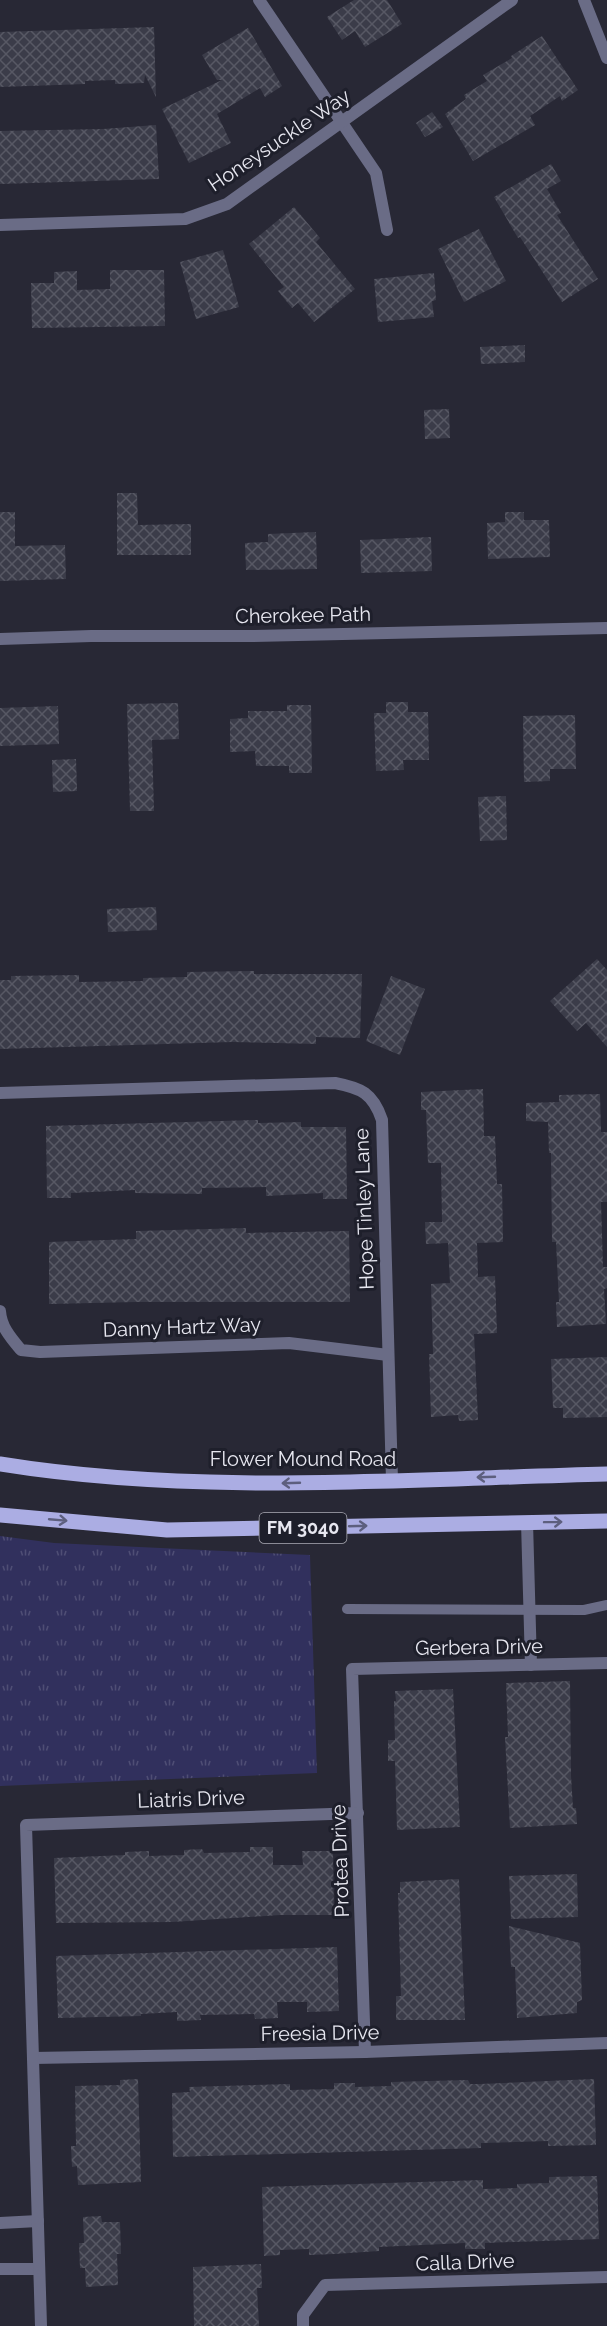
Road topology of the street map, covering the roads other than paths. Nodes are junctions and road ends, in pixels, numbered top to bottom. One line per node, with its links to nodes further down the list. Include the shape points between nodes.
1 (258, 0): 5 (street)
2 (512, 0): 5 (street, Honeysuckle Way)
3 (584, 0): 4 (street)
4 (607, 58)
5 (342, 121): 6 (street, Honeysuckle Way, via 227,204 185,219); 7 (street, via 376,173)
6 (0, 225)
7 (387, 230)
8 (607, 628): 9 (street, Cherokee Path)
9 (0, 639)
10 (0, 1094): 12 (street, Hope Tinley Lane, via 335,1083 359,1088 378,1107 382,1120)
11 (0, 1311): 12 (street, Danny Hartz Way, via 8,1336 21,1350 289,1343)
12 (388, 1355): 15 (street, Hope Tinley Lane)
13 (0, 1464): 15 (main road, Flower Mound Road, one-way to 13, via 274,1483 135,1479)
14 (607, 1474): 15 (main road, Flower Mound Road, one-way to 15)
15 (392, 1480)
16 (0, 1515): 18 (main road, FM 3040, one-way to 18, via 167,1530)
17 (607, 1521): 18 (main road, FM 3040, one-way to 17)
18 (527, 1522): 21 (street)
19 (607, 1605): 21 (lane, via 584,1610)
20 (347, 1609): 21 (lane)
21 (529, 1609): 23 (street)
22 (607, 1663): 23 (street, Gerbera Drive)
23 (531, 1665): 24 (street, Gerbera Drive)
24 (352, 1669): 25 (street, Protea Drive)
25 (358, 1813): 27 (street, Protea Drive); 28 (street, Liatris Drive, via 26,1825)
26 (607, 2043): 27 (street, Freesia Drive)
27 (365, 2052): 28 (street, Freesia Drive)
28 (33, 2058): 29 (street)
29 (38, 2221): 30 (street); 32 (street)
30 (0, 2223)
31 (0, 2269): 32 (street)
32 (39, 2269): 34 (street)
33 (607, 2277): 35 (street, Calla Drive, via 325,2285 303,2315)
34 (41, 2326)
35 (303, 2326)

